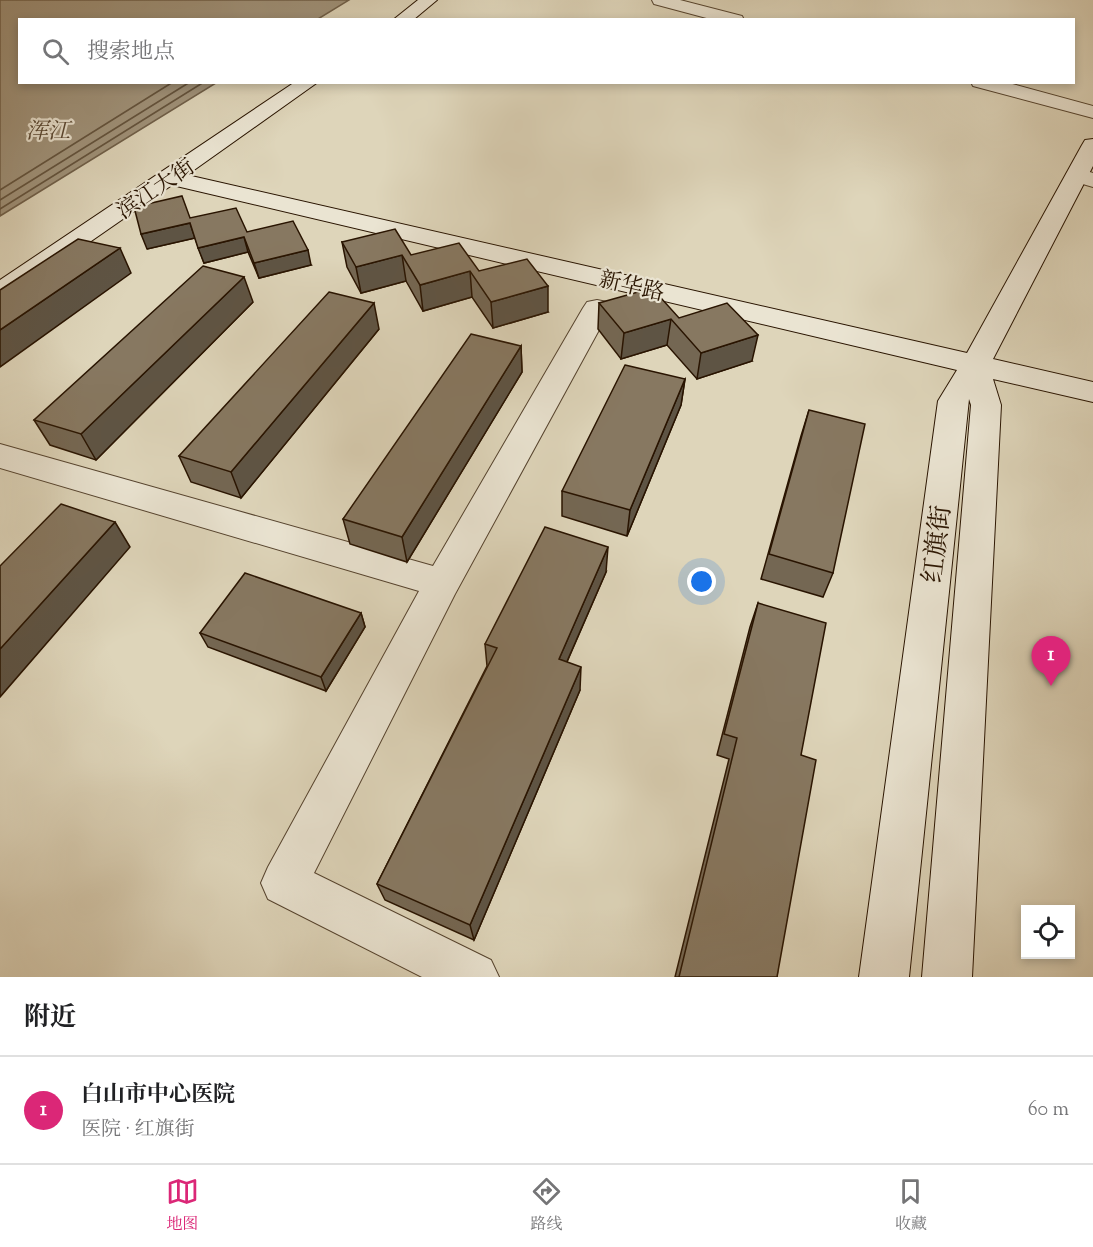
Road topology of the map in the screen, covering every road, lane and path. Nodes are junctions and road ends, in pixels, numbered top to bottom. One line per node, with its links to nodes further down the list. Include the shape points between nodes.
1 (429, 0): 3 (main road)
2 (660, 0): 4 (main road)
3 (403, 18)
4 (728, 18)
5 (306, 84): 9 (main road, 滨江大街)
6 (988, 84): 7 (main road)
7 (1093, 112)
8 (1093, 145): 10 (main road, 红旗街)
9 (171, 178): 11 (main road, 滨江大街); 13 (main road, 新华路)
10 (1085, 178): 13 (main road, 红旗街)
11 (0, 292)
12 (597, 308): 16 (main road)
13 (975, 365): 14 (main road, 新华路); 18 (main road, 红旗街, via 953,401); 19 (main road, via 986,405)
14 (1093, 392)
15 (0, 456): 16 (main road)
16 (442, 583): 17 (main road, via 284,883)
17 (474, 977)
18 (884, 977)
19 (947, 977)

